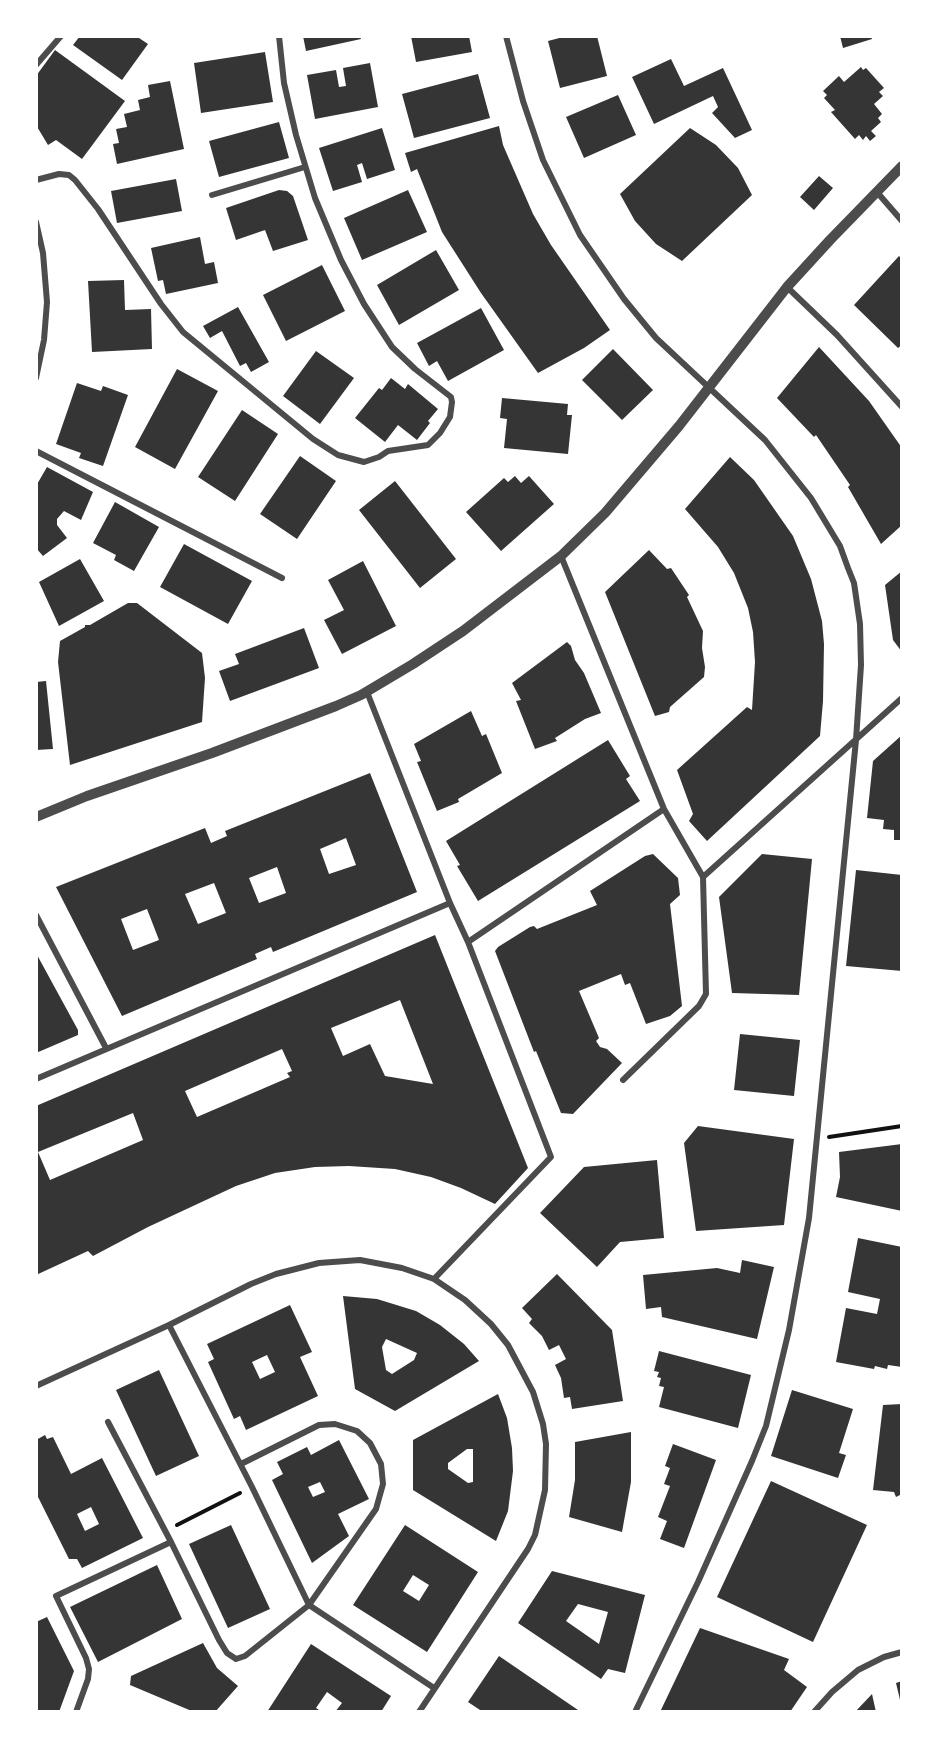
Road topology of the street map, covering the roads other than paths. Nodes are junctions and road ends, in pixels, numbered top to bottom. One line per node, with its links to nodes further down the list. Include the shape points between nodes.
1 (61, 36): 4 (street)
2 (279, 36): 6 (street, via 287,96)
3 (506, 36): 14 (street, via 540,151 580,234 635,313)
4 (36, 65)
5 (902, 166): 8 (street)
6 (305, 167): 7 (street, via 334,245 382,333 402,358 451,397 450,417 433,442 423,447 388,451 364,462 338,455 313,440 183,332 75,180 63,174); 9 (street)
7 (36, 180)
8 (876, 191): 10 (street); 12 (street)
9 (212, 195)
10 (902, 221)
11 (36, 222): 13 (street, via 47,302)
12 (787, 288): 14 (street); 15 (street, via 837,335)
13 (36, 378)
14 (708, 388): 17 (street, via 631,484); 21 (street, via 776,453 811,498 840,546 854,583 860,624)
15 (902, 407)
16 (36, 451): 18 (street)
17 (561, 556): 19 (street, via 463,631); 22 (street)
18 (282, 578)
19 (367, 692): 23 (street); 25 (street)
20 (902, 698): 21 (street)
21 (856, 740): 24 (street); 42 (street, via 809,1218 784,1355 766,1426 752,1461)
22 (664, 809): 24 (street); 27 (street)
23 (36, 817)
24 (703, 877): 30 (street, via 706,994 699,1006)
25 (450, 903): 27 (street); 28 (street)
26 (36, 915): 28 (street)
27 (468, 942): 31 (street, via 551,1157)
28 (106, 1048): 29 (street)
29 (36, 1079)
30 (623, 1080)
31 (434, 1279): 32 (street, via 360,1260 319,1263 263,1279); 39 (street, via 482,1315 508,1345 539,1408 547,1458 545,1490 531,1542)
32 (169, 1325): 33 (street); 35 (street)
33 (36, 1386)
34 (108, 1422): 36 (street)
35 (241, 1464): 37 (street); 37 (street, via 319,1425 335,1424 365,1438 379,1459 383,1484 376,1509)
36 (171, 1542): 37 (street, via 219,1640 236,1659); 40 (street, via 56,1596 88,1669)
37 (309, 1605): 39 (street)
38 (902, 1652): 43 (street, via 858,1670)
39 (434, 1688): 41 (street)
40 (76, 1712)
41 (419, 1712)
42 (635, 1712)
43 (814, 1712)

